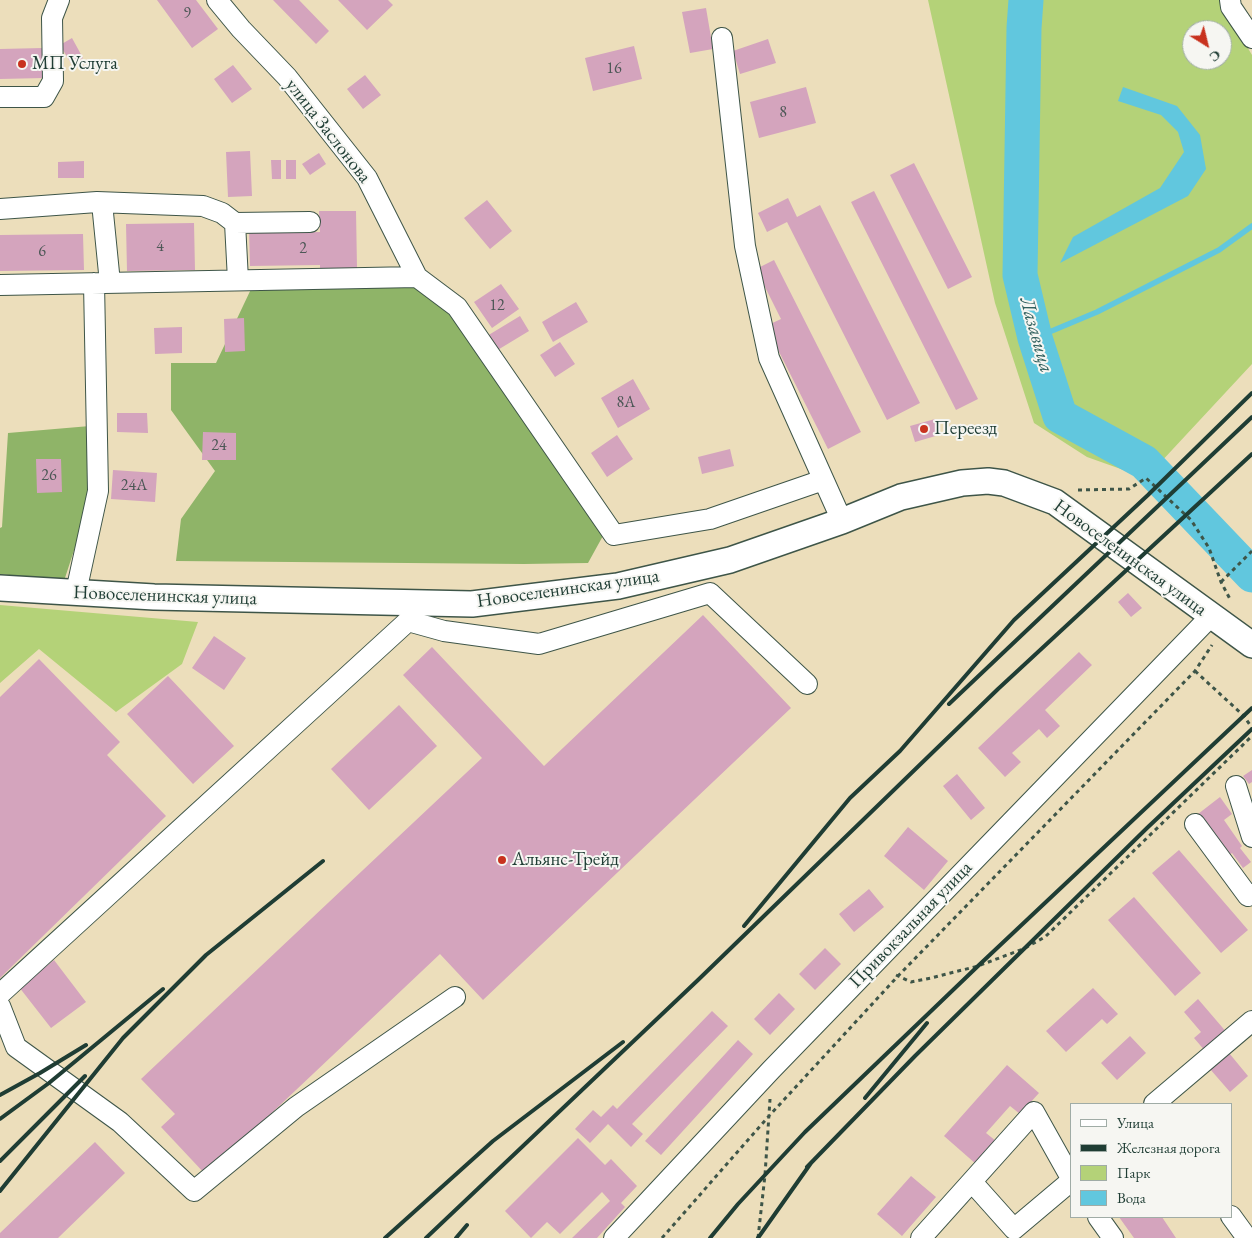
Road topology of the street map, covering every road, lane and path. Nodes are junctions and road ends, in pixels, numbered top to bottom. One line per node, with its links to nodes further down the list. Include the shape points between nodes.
1 (59, 0): 6 (street, via 52,18 53,81 44,97)
2 (217, 0): 11 (street, улица Заслонова, via 288,77 367,178)
3 (1230, 0): 5 (street)
4 (722, 38): 15 (street, via 745,246 769,358)
5 (1252, 38)
6 (0, 97)
7 (102, 203): 8 (street); 10 (street, via 203,206 222,213); 13 (street)
8 (0, 209)
9 (310, 222): 10 (street)
10 (235, 223): 12 (street)
11 (416, 277): 12 (street); 15 (street, via 457,307 614,535 710,518)
12 (238, 280): 13 (street)
13 (102, 283): 14 (street); 21 (street, via 98,491)
14 (0, 285)
15 (823, 480): 17 (street)
16 (1070, 490): 19 (path, via 1130,489 1146,478 1191,520 1209,548)
17 (842, 521): 21 (main road, Новоселенинская улица, via 730,560 618,586 472,604 154,597); 22 (main road, Новоселенинская улица, via 901,497 953,485 1004,483 1055,502)
18 (1252, 551): 19 (path)
19 (1221, 582): 22 (path, via 1234,609)
20 (0, 588): 21 (main road, Новоселенинская улица)
21 (76, 592)
22 (1218, 620): 23 (main road, Новоселенинская улица); 24 (path); 32 (street, Привокзальная улица)
23 (1252, 645)
24 (1196, 671): 26 (path, via 1244,716); 33 (path)
25 (807, 684): 34 (street, via 710,593 540,644 444,630 408,621)
26 (1252, 728)
27 (1252, 736): 33 (path, via 1045,937 1023,949 940,976 911,982)
28 (1236, 786): 30 (street)
29 (1195, 824): 31 (street, via 1248,896)
30 (1252, 837)
31 (1252, 894)
32 (869, 969): 33 (path); 39 (street, Привокзальная улица)
33 (898, 976): 41 (path)
34 (0, 994)
35 (454, 997): 38 (street, via 296,1107 194,1191 120,1122)
36 (0, 1006): 38 (street)
37 (1252, 1021): 40 (street)
38 (8, 1049)
39 (771, 1070): 41 (path); 47 (street, Привокзальная улица)
40 (1155, 1103)
41 (769, 1116): 48 (path); 49 (path)
42 (1070, 1178): 44 (street, via 1034,1112)
43 (1070, 1181): 44 (street, via 1014,1229)
44 (972, 1182): 50 (street)
45 (1232, 1217): 52 (street)
46 (1099, 1218): 51 (street)
47 (614, 1238)
48 (662, 1238)
49 (758, 1238)
50 (921, 1238)
51 (1113, 1238)
52 (1247, 1238)

